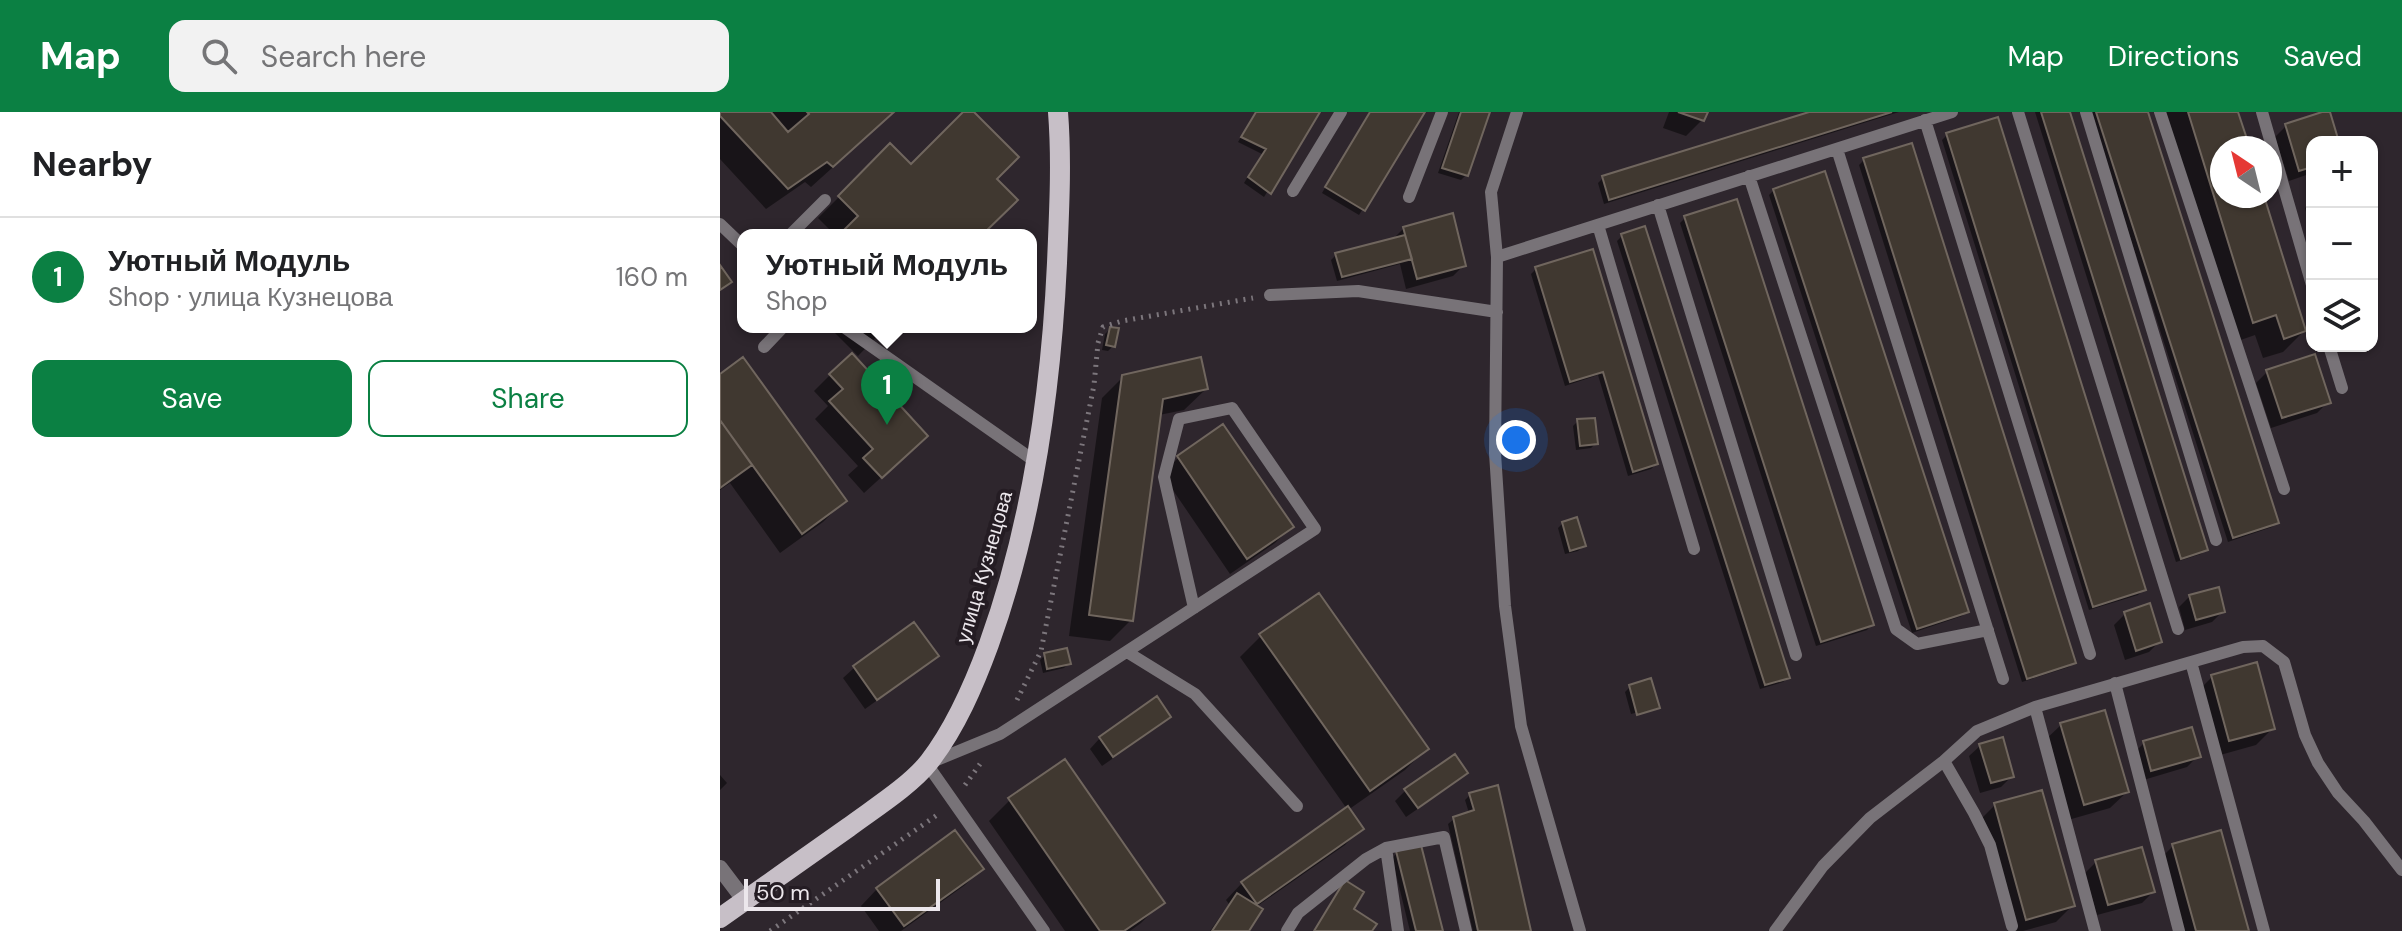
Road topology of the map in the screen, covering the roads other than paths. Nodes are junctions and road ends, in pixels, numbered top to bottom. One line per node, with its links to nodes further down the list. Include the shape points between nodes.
1 (1058, 112): 30 (main road, улица Кузнецова, via 1061,160 1053,339)
2 (1341, 112): 13 (lane)
3 (1442, 112): 14 (lane)
4 (1517, 112): 21 (lane, via 1491,192)
5 (1952, 112): 10 (lane)
6 (2018, 112): 35 (lane)
7 (2086, 112): 32 (lane)
8 (2160, 112): 31 (lane)
9 (2262, 112): 22 (lane)
10 (1925, 120): 11 (lane); 38 (lane)
11 (1837, 149): 12 (lane); 36 (lane)
12 (1749, 176): 16 (lane); 36 (lane, via 1896,629 1917,644)
13 (1293, 191)
14 (1409, 197)
15 (825, 200): 19 (lane)
16 (1658, 205): 18 (lane); 39 (lane)
17 (720, 224): 20 (lane)
18 (1598, 225): 21 (lane); 33 (lane)
19 (796, 229)
20 (737, 240)
21 (1497, 257): 24 (lane)
22 (2311, 280)
23 (1270, 295): 24 (lane, via 1358,291)
24 (1497, 312): 57 (lane, via 1495,453 1521,726)
25 (777, 333): 27 (lane)
26 (853, 333): 30 (lane)
27 (764, 347)
28 (2331, 352): 29 (lane)
29 (2342, 388)
30 (1036, 462): 45 (main road, улица Кузнецова, via 1001,610 956,722)
31 (2284, 489)
32 (2216, 540)
33 (1694, 549)
34 (1194, 608): 34 (lane, via 1315,529 1232,408 1179,419 1164,477); 37 (lane)
35 (2178, 629)
36 (1988, 630): 41 (lane)
37 (1127, 652): 45 (lane, via 1000,734); 46 (lane, via 1195,694)
38 (2090, 654)
39 (1796, 655)
40 (2191, 662): 42 (lane); 49 (lane, via 2263,646 2284,662 2318,763); 61 (lane)
41 (2003, 679)
42 (2115, 683): 43 (lane); 60 (lane)
43 (2035, 707): 44 (lane, via 1977,731); 59 (lane)
44 (1944, 761): 52 (lane, via 1990,845); 58 (lane, via 1870,818 1832,856)
45 (927, 764): 50 (main road, улица Кузнецова, via 885,801); 53 (lane)
46 (1297, 806)
47 (1386, 848): 54 (lane, via 1298,913); 55 (lane); 56 (lane, via 1444,837)
48 (720, 868): 50 (street)
49 (2402, 870)
50 (745, 901): 51 (main road, улица Кузнецова)
51 (720, 918)
52 (2012, 926)
53 (1044, 931)
54 (1287, 931)
55 (1398, 931)
56 (1466, 931)
57 (1580, 931)
58 (1775, 931)
59 (2095, 931)
60 (2179, 931)
61 (2264, 931)

